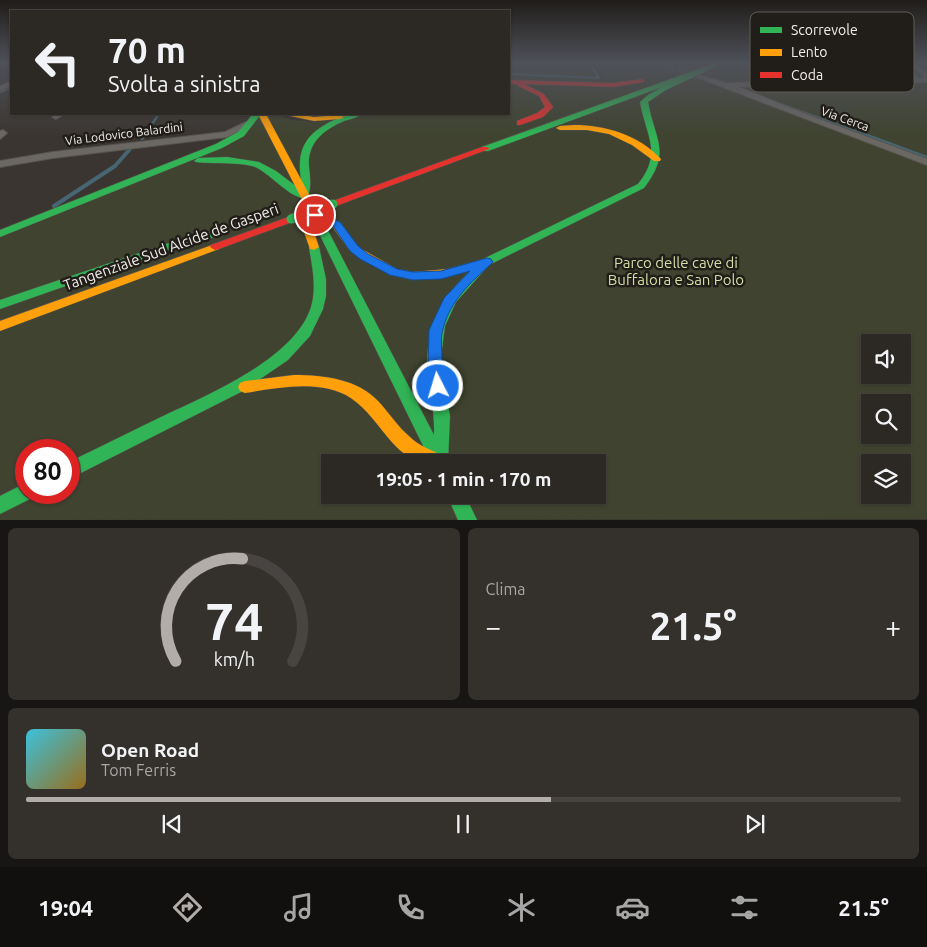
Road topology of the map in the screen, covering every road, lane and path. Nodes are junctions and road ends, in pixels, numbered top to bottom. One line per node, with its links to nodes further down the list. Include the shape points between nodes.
1 (524, 87): 11 (main road, via 542,94 549,107 540,115)
2 (645, 87): 13 (main road, Tangenziale Sud Alcide de Gasperi)
3 (651, 87): 17 (main road, Tangenziale Sud Alcide de Gasperi)
4 (667, 87): 14 (main road, via 651,93 644,102)
5 (733, 87): 15 (street, Via Cerca)
6 (256, 115): 10 (main road)
7 (263, 115): 19 (main road)
8 (291, 115): 9 (main road, via 314,119)
9 (355, 115): 19 (main road, via 313,136 304,156 309,183)
10 (249, 124): 16 (street, Via Lodovico Balardini, via 227,134 53,154); 18 (main road, via 241,134)
11 (506, 128)
12 (462, 144): 13 (main road)
13 (449, 153): 20 (main road, Tangenziale Sud Alcide de Gasperi)
14 (657, 160): 17 (main road, via 645,146 621,134 577,126 554,130 493,153); 25 (main road, via 652,176 641,186)
15 (927, 162)
16 (0, 164)
17 (443, 164): 20 (main road, Tangenziale Sud Alcide de Gasperi)
18 (173, 166): 19 (main road, via 217,159 251,162 272,172 289,190); 24 (main road)
19 (304, 196): 22 (main road)
20 (330, 200): 21 (main road, Tangenziale Sud Alcide de Gasperi)
21 (289, 215): 23 (main road, Tangenziale Sud Alcide de Gasperi); 26 (main road, Tangenziale Sud Alcide de Gasperi)
22 (315, 215): 25 (main road, via 336,224 354,249 394,272 413,276 441,275); 31 (main road, via 309,232 320,279 317,309 305,332 283,356); 33 (main road)
23 (231, 230): 27 (main road, via 173,245); 28 (main road, Tangenziale Sud Alcide de Gasperi)
24 (0, 234)
25 (487, 262): 34 (main road, via 448,301 436,330 435,371 442,417)
26 (157, 268): 29 (main road, Tangenziale Sud Alcide de Gasperi); 30 (main road, via 99,298)
27 (0, 305)
28 (0, 314)
29 (0, 326)
30 (0, 335)
31 (236, 388): 32 (main road, via 287,380 316,380 342,388 367,401 400,440); 35 (main road)
32 (424, 454)
33 (434, 454)
34 (439, 454)
35 (80, 466)
36 (15, 498): 38 (main road)
37 (460, 504): 39 (main road)
38 (0, 505)
39 (468, 520)

